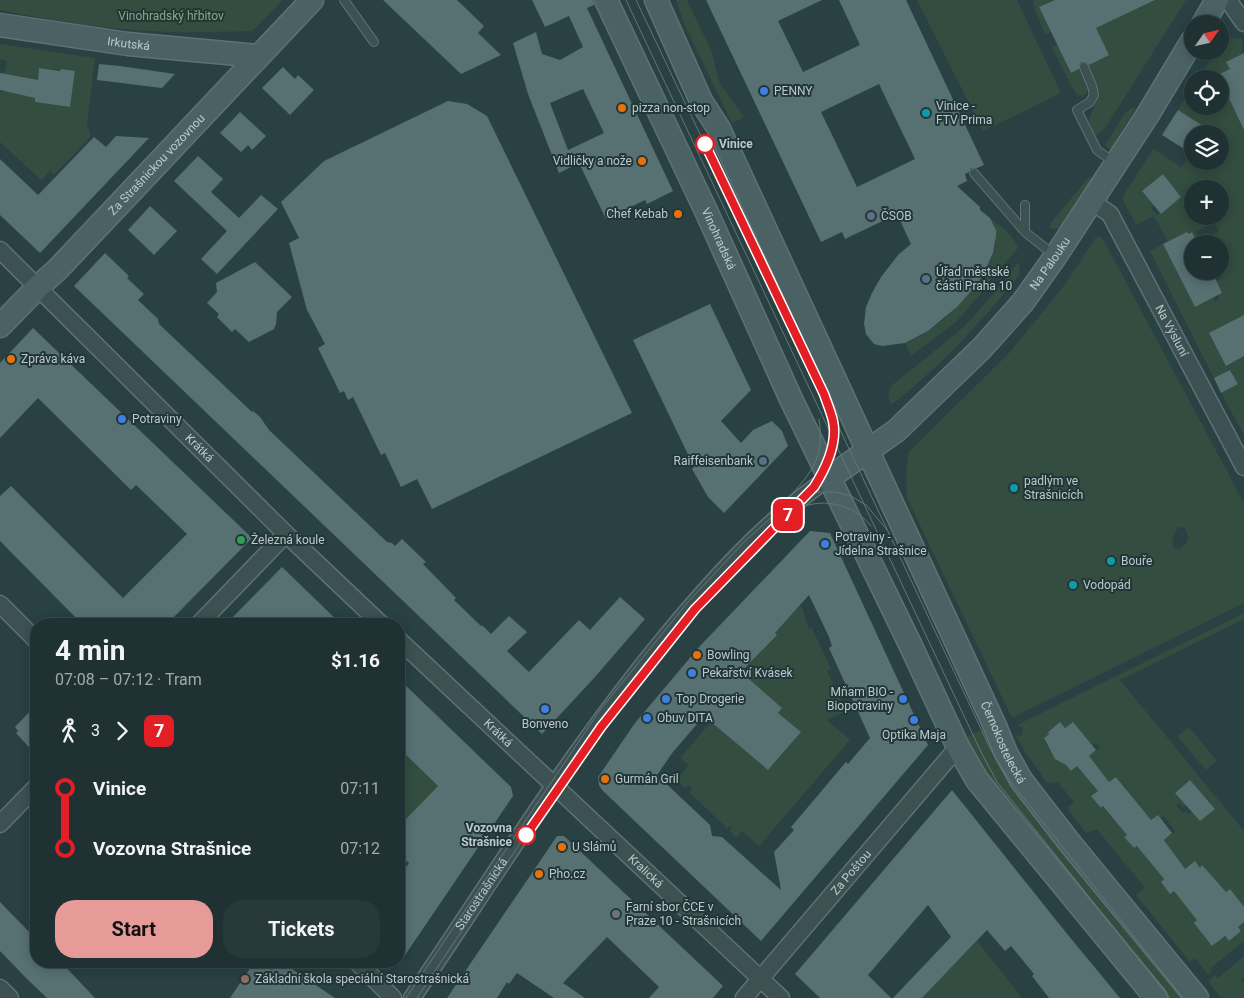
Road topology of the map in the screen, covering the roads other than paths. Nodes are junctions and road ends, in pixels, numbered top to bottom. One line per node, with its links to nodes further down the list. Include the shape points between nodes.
1 (312, 0): 12 (main road, Za Strašnickou vozovnou)
2 (344, 0): 10 (lane)
3 (606, 0): 25 (main road, Vinohradská)
4 (1217, 0): 7 (main road)
5 (1228, 0): 8 (street)
6 (658, 4): 23 (main road)
7 (1208, 15)
8 (1244, 23)
9 (0, 25): 12 (main road, Irkutská, via 128,44)
10 (374, 42)
11 (1184, 54): 14 (main road, Na Palouku)
12 (258, 56): 21 (main road, Za Strašnickou vozovnou, via 58,270)
13 (1084, 67): 14 (lane, via 1094,95 1090,102 1077,110 1097,150)
14 (1116, 163): 16 (main road, Na Palouku)
15 (974, 173): 18 (lane)
16 (1091, 201): 20 (main road, Na Palouku); 24 (street, Na Výsluní, via 1110,214)
17 (1025, 205): 18 (lane)
18 (1025, 232): 20 (lane)
19 (0, 250): 21 (street, Krátká)
20 (1055, 256): 23 (main road, Na Palouku, via 1023,302 982,348 896,431)
21 (38, 286): 22 (main road, Za Strašnickou vozovnou); 26 (street, Krátká)
22 (0, 326)
23 (867, 452): 25 (main road, Na Palouku); 45 (main road, Černokostelecká, via 1021,780)
24 (1244, 467)
25 (829, 478): 32 (main road); 33 (street, Starostrašnická, via 770,526 691,606 620,693)
26 (286, 534): 28 (street); 29 (street, Krátká)
27 (0, 604): 30 (street)
28 (205, 618)
29 (375, 618)
30 (30, 634)
31 (405, 646): 33 (street, Krátká)
32 (958, 747): 37 (street, Za Poštou); 44 (main road, via 977,780)
33 (554, 785): 37 (street, Kralická); 41 (street, Starostrašnická)
34 (30, 793): 35 (street)
35 (0, 824)
36 (363, 968): 40 (street)
37 (761, 978): 42 (street, Za Poštou); 43 (street, Kralická)
38 (0, 988): 39 (street)
39 (10, 998)
40 (393, 998)
41 (412, 998)
42 (744, 998)
43 (780, 998)
44 (1156, 998)
45 (1197, 998)

